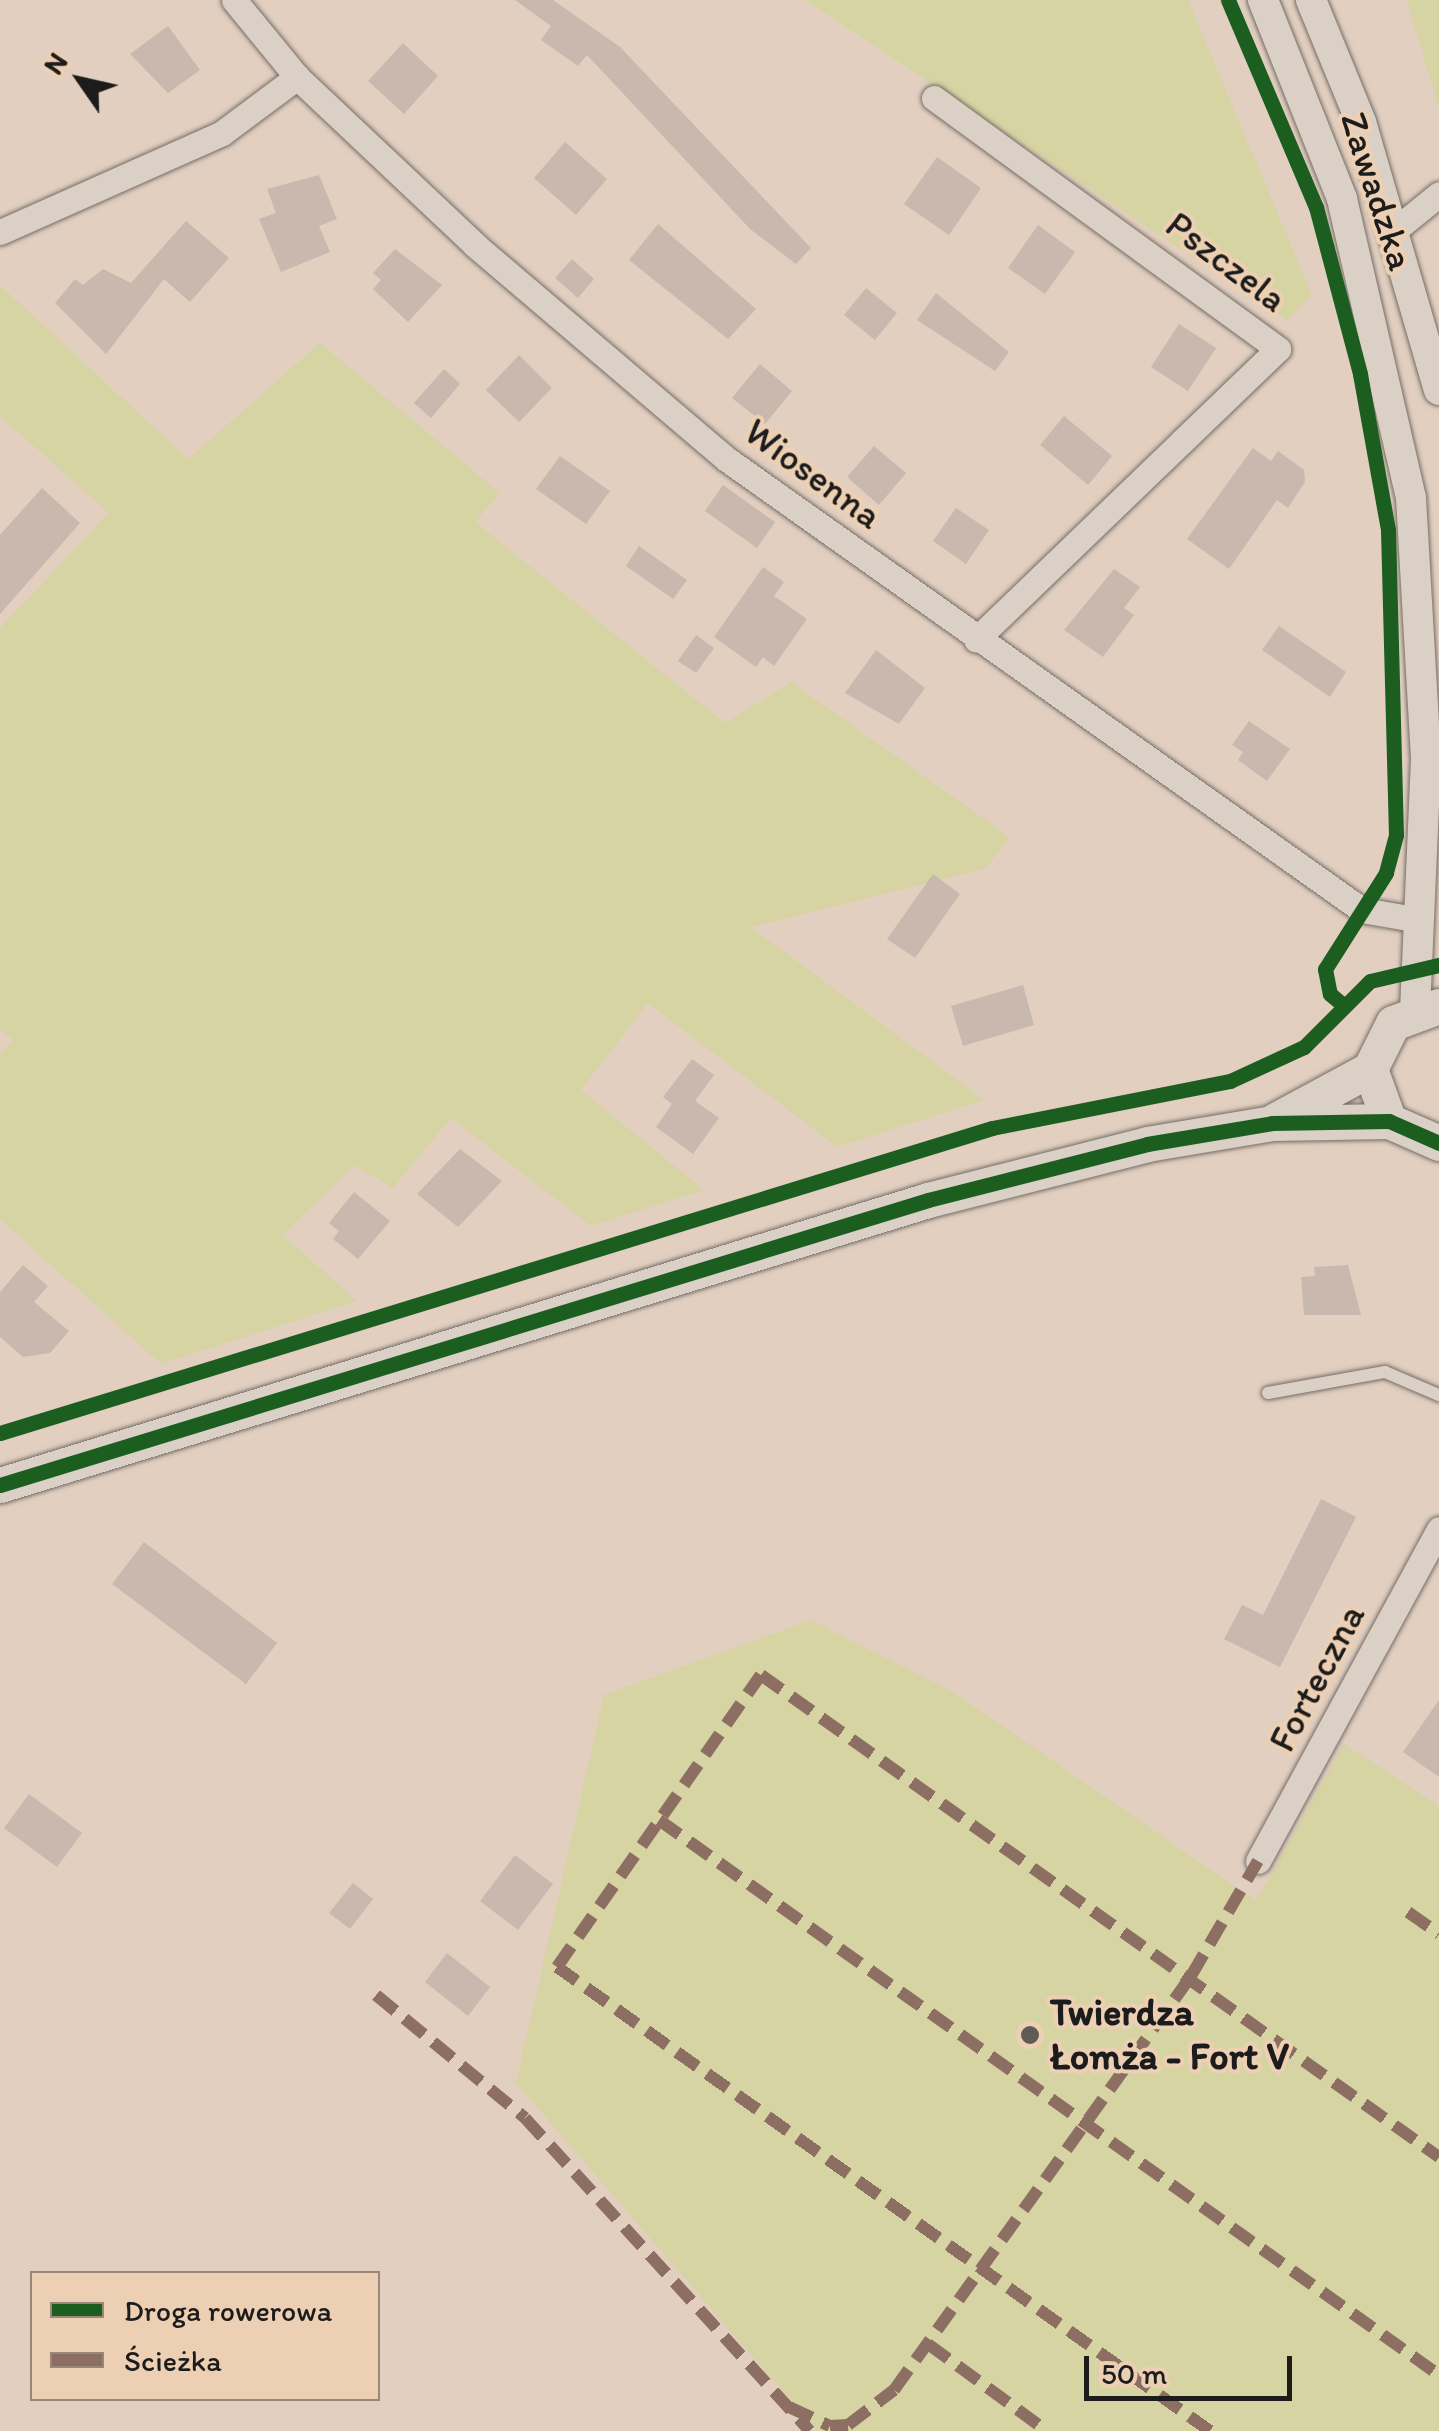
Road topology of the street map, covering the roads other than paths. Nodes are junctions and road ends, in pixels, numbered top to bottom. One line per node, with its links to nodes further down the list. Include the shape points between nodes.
1 (234, 0): 4 (street, Wiosenna)
2 (1262, 0): 11 (street, Zawadzka, via 1364,273 1411,498)
3 (1311, 0): 7 (street, Zawadzka)
4 (297, 76): 8 (street, via 222,132); 10 (street, Wiosenna, via 594,351 725,458)
5 (934, 98): 10 (street, Pszczela, via 1278,348)
6 (1439, 194): 7 (street)
7 (1396, 229): 9 (street, Zawadzka)
8 (0, 232)
9 (1439, 390)
10 (976, 640): 12 (street, Wiosenna, via 1362,910)
11 (1431, 657): 12 (street, Zawadzka)
12 (1414, 918): 13 (street, Zawadzka)
13 (1427, 1008): 14 (main road, via 1377,1044)
14 (1370, 1069): 15 (main road); 16 (main road)
15 (1389, 1122): 16 (main road); 17 (main road)
16 (1272, 1123): 20 (main road, via 1147,1144 928,1200)
17 (1439, 1142)
18 (1268, 1393): 19 (lane, via 1385,1372)
19 (1439, 1395)
20 (0, 1484)
21 (1439, 1528): 22 (street, Forteczna)
22 (1258, 1861)

